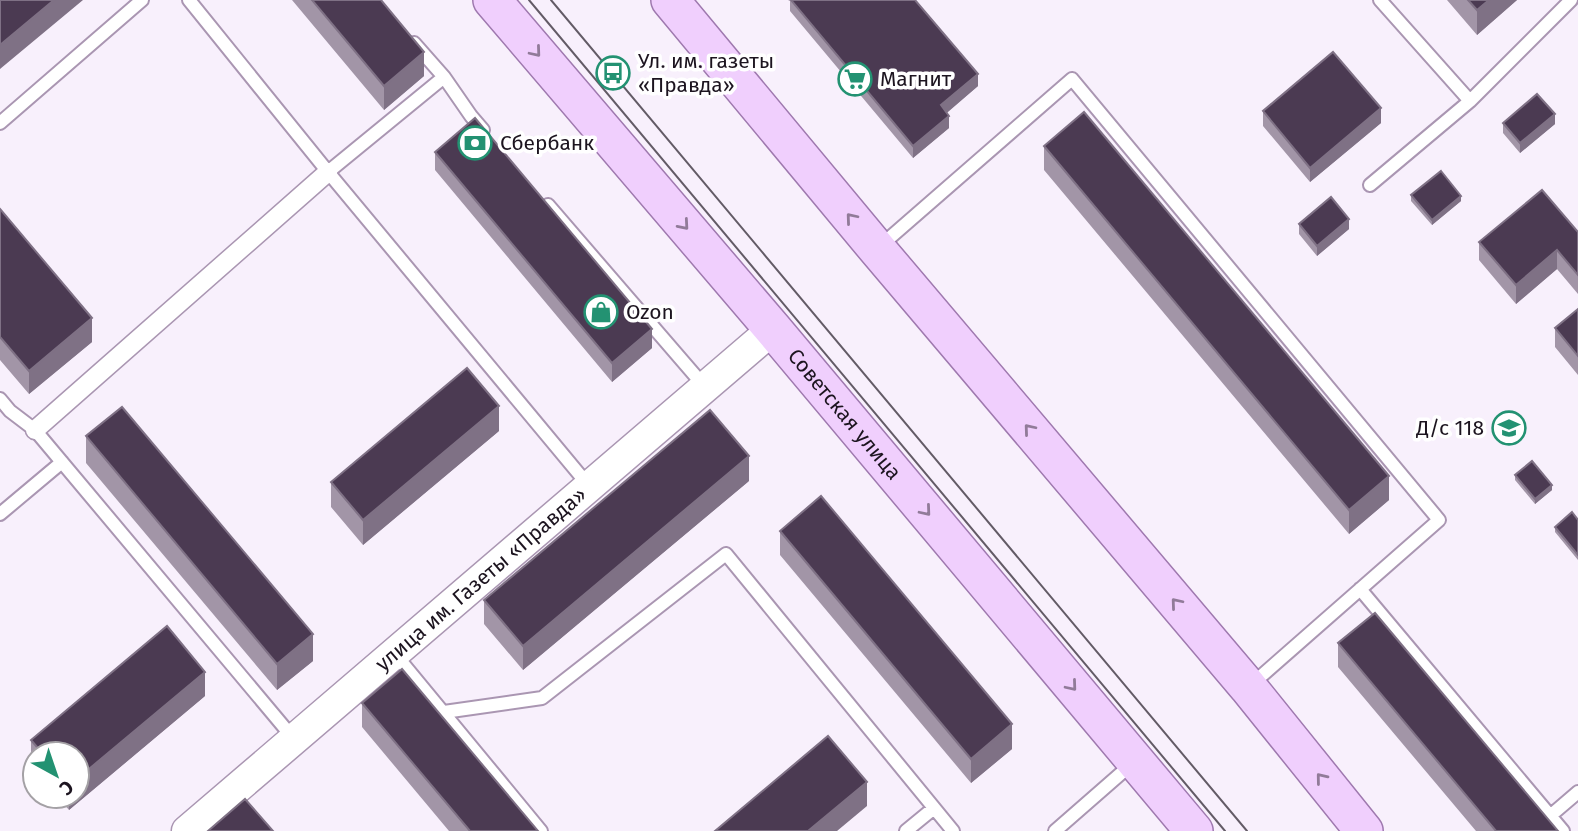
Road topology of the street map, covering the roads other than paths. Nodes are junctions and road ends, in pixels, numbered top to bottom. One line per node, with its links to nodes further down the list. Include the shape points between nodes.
1 (142, 0): 10 (lane)
2 (189, 0): 12 (lane)
3 (670, 0): 15 (main road, one-way to 3)
4 (1380, 0): 9 (lane)
5 (1571, 0): 9 (lane)
6 (498, 2): 16 (main road, Советская улица, one-way to 16)
7 (403, 30): 8 (lane)
8 (444, 77): 11 (lane); 12 (lane)
9 (1470, 101): 13 (lane)
10 (0, 123)
11 (489, 137)
12 (328, 172): 19 (street); 21 (lane)
13 (1370, 185)
14 (543, 200): 17 (lane)
15 (877, 249): 23 (lane, via 1072,79 1438,520); 25 (main road, one-way to 15)
16 (773, 329): 17 (street, улица им. Газеты «Правда»); 28 (main road, Советская улица, one-way to 28)
17 (705, 387): 21 (street, улица им. Газеты «Правда»)
18 (0, 399): 19 (lane)
19 (35, 430): 20 (lane)
20 (62, 462): 22 (lane); 27 (lane)
21 (589, 486): 24 (street, улица им. Газеты «Правда»)
22 (0, 514)
23 (1360, 589): 25 (lane); 31 (lane)
24 (395, 653): 26 (lane); 27 (street, улица им. Газеты «Правда»)
25 (1248, 688): 38 (main road, one-way to 25)
26 (444, 712): 30 (lane, via 541,698 726,554); 33 (lane)
27 (294, 739): 32 (street, улица им. Газеты «Правда»)
28 (1134, 761): 36 (lane); 37 (main road, Советская улица)
29 (1578, 792): 31 (lane)
30 (934, 808): 34 (lane); 35 (lane)
31 (1550, 816): 39 (lane)
32 (187, 831)
33 (541, 831)
34 (906, 831)
35 (953, 831)
36 (1055, 831)
37 (1194, 831)
38 (1364, 831)
39 (1563, 831)

